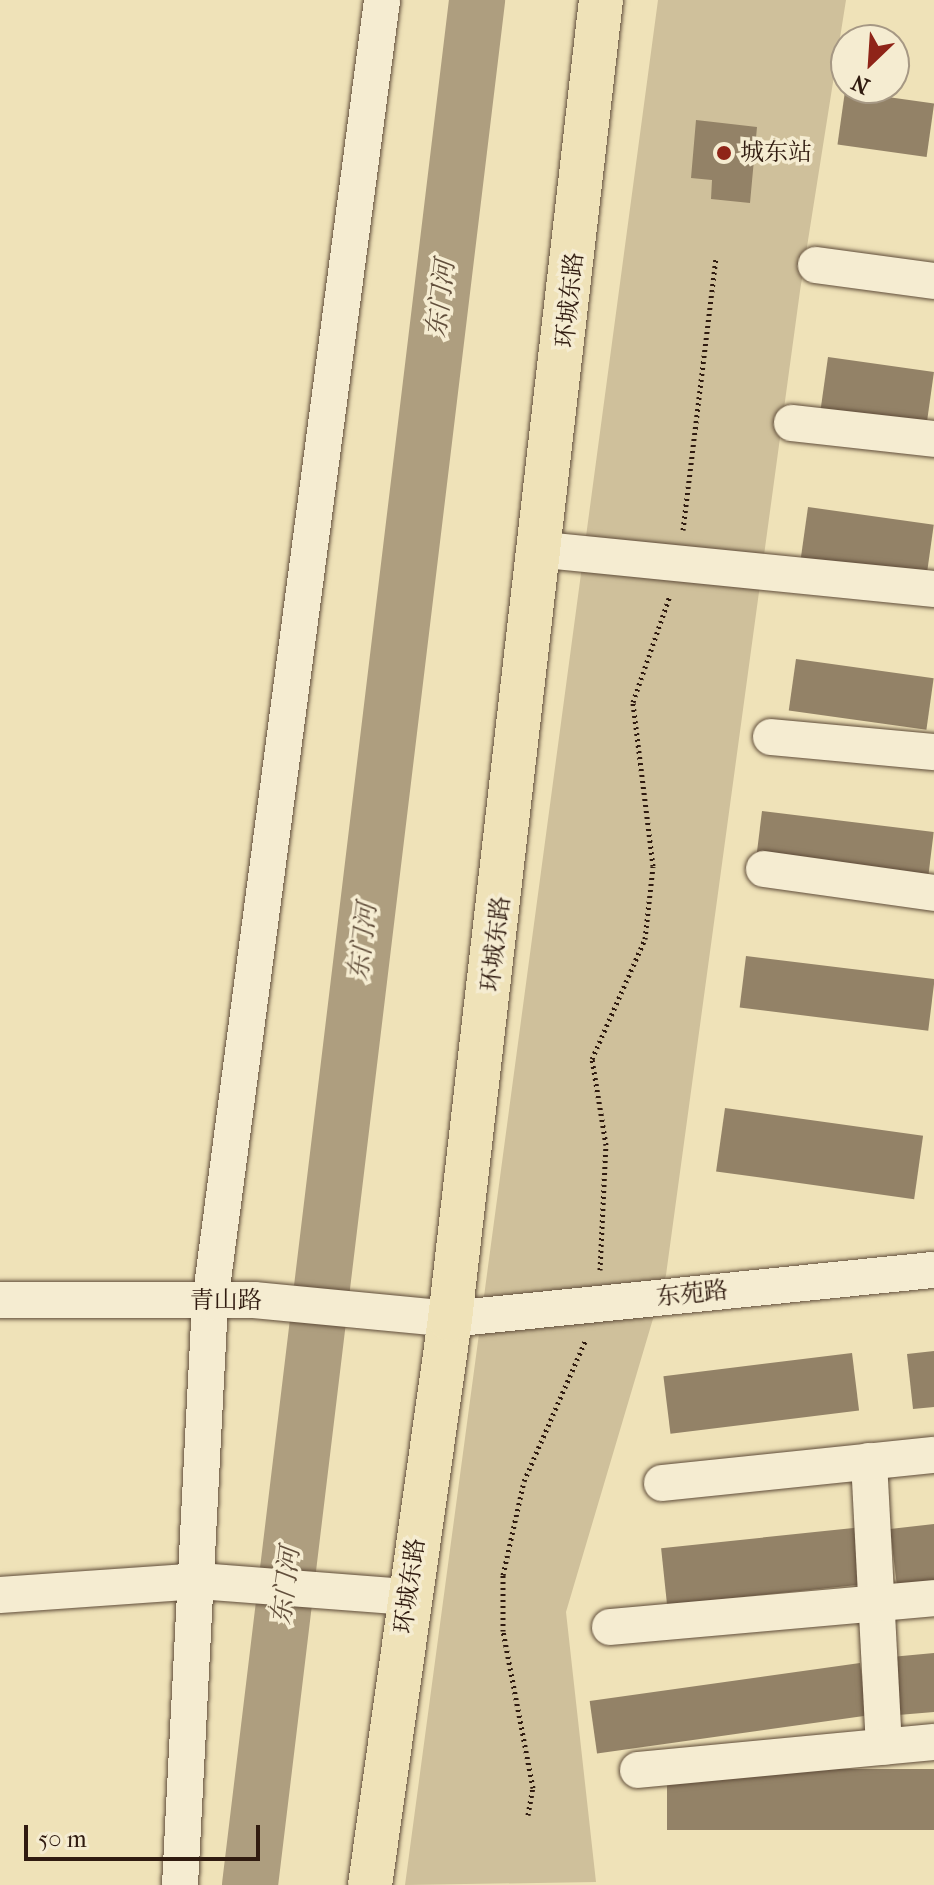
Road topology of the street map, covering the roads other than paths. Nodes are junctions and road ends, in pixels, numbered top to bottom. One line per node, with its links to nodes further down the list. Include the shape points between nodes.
1 (382, 0): 15 (street)
2 (601, 0): 7 (main road, 环城东路)
3 (816, 265): 4 (street)
4 (934, 281)
5 (792, 423): 6 (street)
6 (934, 439)
7 (544, 550): 8 (street); 16 (main road, 环城东路)
8 (934, 589)
9 (771, 737): 10 (street)
10 (934, 752)
11 (764, 869): 12 (street)
12 (934, 893)
13 (934, 1270): 16 (street, 东苑路)
14 (0, 1300): 15 (street, 青山路)
15 (210, 1302): 16 (street, 青山路, via 254,1300); 20 (street)
16 (450, 1319): 22 (main road, 环城东路)
17 (934, 1455): 18 (street)
18 (869, 1461): 19 (street); 24 (street)
19 (662, 1483)
20 (199, 1581): 21 (street); 22 (street); 29 (street)
21 (0, 1595)
22 (408, 1597): 30 (main road, 环城东路)
23 (934, 1598): 24 (street)
24 (876, 1603): 25 (street); 27 (street)
25 (610, 1627)
26 (934, 1742): 27 (street)
27 (884, 1747): 28 (street)
28 (638, 1770)
29 (180, 1885)
30 (370, 1885)

